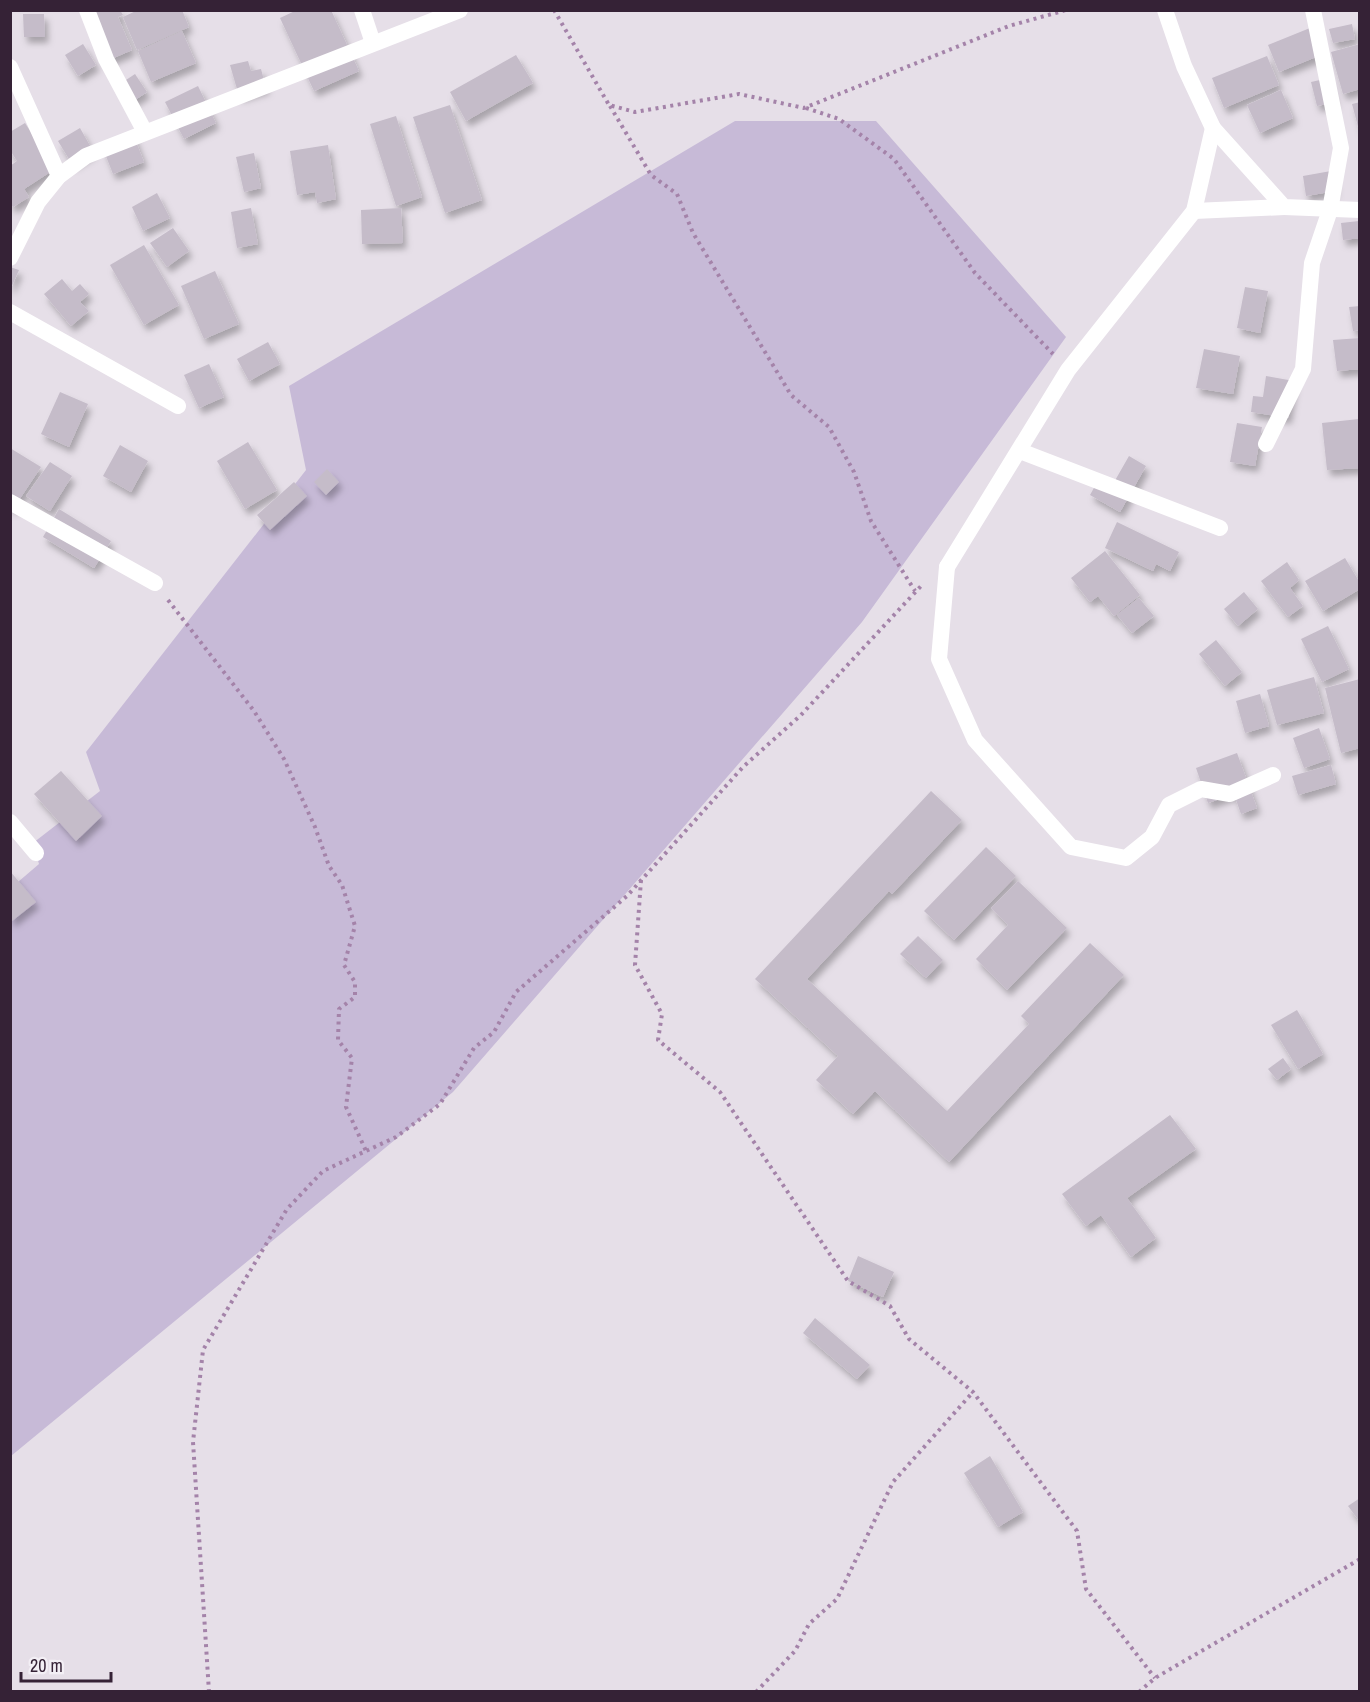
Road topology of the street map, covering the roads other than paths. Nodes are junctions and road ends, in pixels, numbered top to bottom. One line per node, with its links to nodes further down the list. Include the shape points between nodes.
1 (87, 10): 9 (street, via 106,60)
2 (362, 10): 6 (street)
3 (460, 10): 6 (street)
4 (1165, 10): 8 (street, via 1184,66)
5 (1313, 10): 12 (street, via 1341,148)
6 (373, 43): 9 (street)
7 (10, 67): 10 (street)
8 (1213, 128): 11 (street); 14 (street)
9 (145, 132): 10 (street, via 86,156)
10 (59, 176): 15 (street, via 38,202)
11 (1284, 207): 12 (street); 14 (street)
12 (1330, 210): 13 (street); 18 (street, via 1312,263 1303,369)
13 (1359, 210)
14 (1194, 211): 19 (street, via 1068,370)
15 (10, 258)
16 (10, 312): 17 (street)
17 (178, 405)
18 (1266, 444)
19 (1020, 451): 21 (street); 23 (street, via 947,567 939,659 975,740 1071,847 1126,858 1152,837 1169,805 1201,789 1230,794)
20 (10, 502): 22 (street)
21 (1220, 528)
22 (155, 584)
23 (1272, 776)
24 (10, 822): 25 (street)
25 (36, 853)

